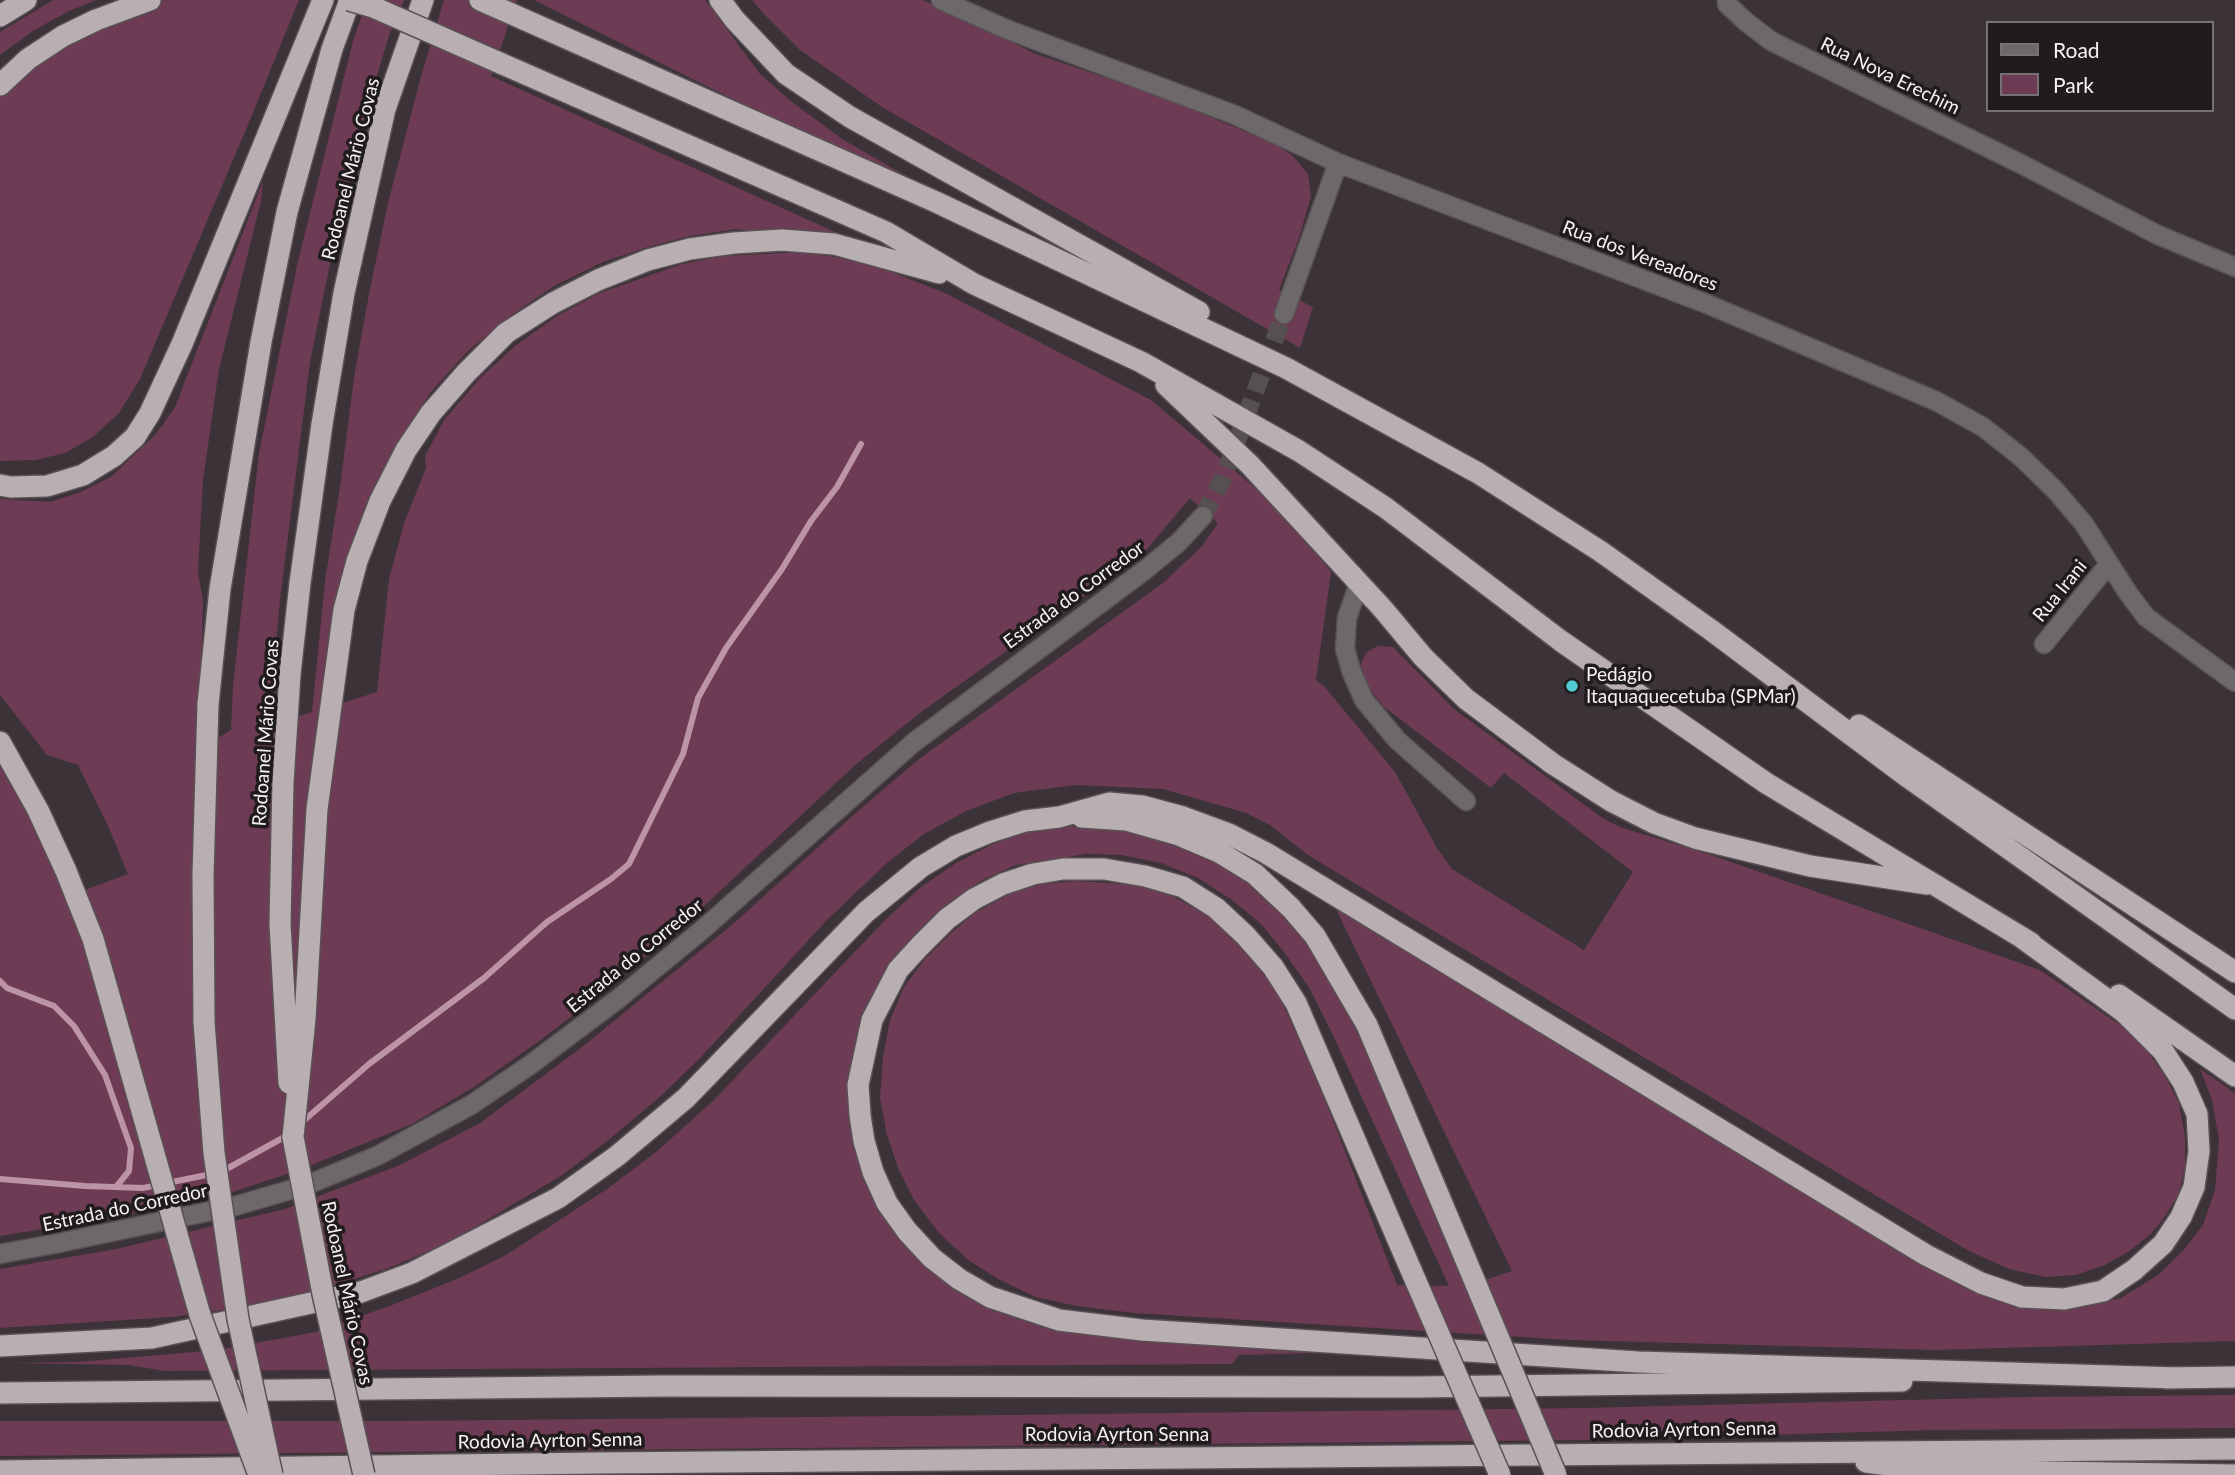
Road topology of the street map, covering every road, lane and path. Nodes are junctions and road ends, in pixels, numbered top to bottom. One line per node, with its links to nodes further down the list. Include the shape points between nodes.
1 (26, 0): 10 (highway)
2 (150, 0): 11 (highway, via 63,36)
3 (323, 0): 18 (highway, via 182,344 135,437 83,475 47,486)
4 (350, 0): 14 (highway, bridge, via 886,232); 44 (highway, bridge, via 287,212 222,577 208,704 204,1022 214,1153 239,1319)
5 (424, 0): 33 (highway, Rodoanel Mário Covas, via 386,109 344,293 290,674 280,924)
6 (480, 0): 17 (highway, via 936,202)
7 (720, 0): 17 (highway, via 786,74 850,117 1233,330)
8 (941, 0): 12 (street, Rua dos Vereadores, via 1235,115)
9 (1727, 0): 13 (street, Rua Nova Erechim, via 1770,41 2158,234)
10 (0, 16)
11 (0, 85)
12 (1338, 163): 15 (street); 20 (street, Rua dos Vereadores, via 1707,304 1936,401 1983,427 2021,457 2084,524)
13 (2235, 267)
14 (974, 284): 16 (highway); 33 (highway, via 834,244 734,243 690,249 648,260 575,291 506,333 431,413 380,501 344,610 317,809)
15 (1284, 314)
16 (1141, 362): 21 (highway, via 1250,465); 28 (highway, via 1299,451 1386,508 1570,647 1706,742)
17 (1286, 368): 22 (highway, via 1478,473)
18 (0, 485)
19 (1203, 516): 34 (street, Estrada do Corredor, via 1145,570 913,743 628,991 471,1105 377,1156 307,1185 235,1206)
20 (2109, 564): 23 (street, Rua Irani); 24 (street, Rua dos Vereadores, via 2146,617)
21 (1359, 583): 26 (street, via 1347,618 1345,649 1364,700 1397,740); 28 (highway, via 1466,699 1611,802 1695,838 1810,866)
22 (1711, 630): 30 (highway); 31 (highway, via 1909,778)
23 (2044, 644)
24 (2235, 682)
25 (0, 743): 43 (highway, bridge, via 38,810 93,939 200,1315)
26 (1466, 801)
27 (1059, 817): 29 (highway, via 1109,803 1142,806 1229,834 1926,1255 1981,1283 2022,1297 2064,1298 2103,1291 2163,1244 2194,1187 2199,1151 2196,1114 2163,1051 2124,1012); 35 (highway, via 990,832 921,867 866,912 686,1098 617,1156 558,1198 412,1273 361,1292 152,1338); 48 (highway, bridge, via 1126,820 1219,852 1255,874 1315,936 1367,1025)
28 (1938, 886): 29 (highway)
29 (2021, 937): 32 (highway, via 2142,1009)
30 (2235, 972)
31 (2235, 1009)
32 (2235, 1076)
33 (293, 1137): 46 (highway, Rodoanel Mário Covas, bridge)
34 (0, 1254)
35 (0, 1346)
36 (2178, 1377): 37 (highway); 38 (highway, via 1416,1387 664,1386); 47 (highway, bridge, via 1637,1362 1142,1330 1059,1320 990,1297 959,1279 932,1258 887,1203 864,1141 858,1085 872,1020 898,970 965,905 1033,874 1104,869 1145,876 1183,887 1216,908 1273,967 1296,1003 1401,1247)
37 (2235, 1377)
38 (0, 1392)
39 (2235, 1449): 40 (highway, Rodovia Ayrton Senna)
40 (1787, 1452): 41 (highway, Rodovia Ayrton Senna); 49 (highway, via 1925,1470)
41 (185, 1469): 42 (highway, Rodovia Ayrton Senna); 45 (highway)
42 (0, 1471)
43 (259, 1475)
44 (272, 1475)
45 (294, 1475)
46 (364, 1475)
47 (1500, 1475)
48 (1556, 1475)
49 (2235, 1475)

